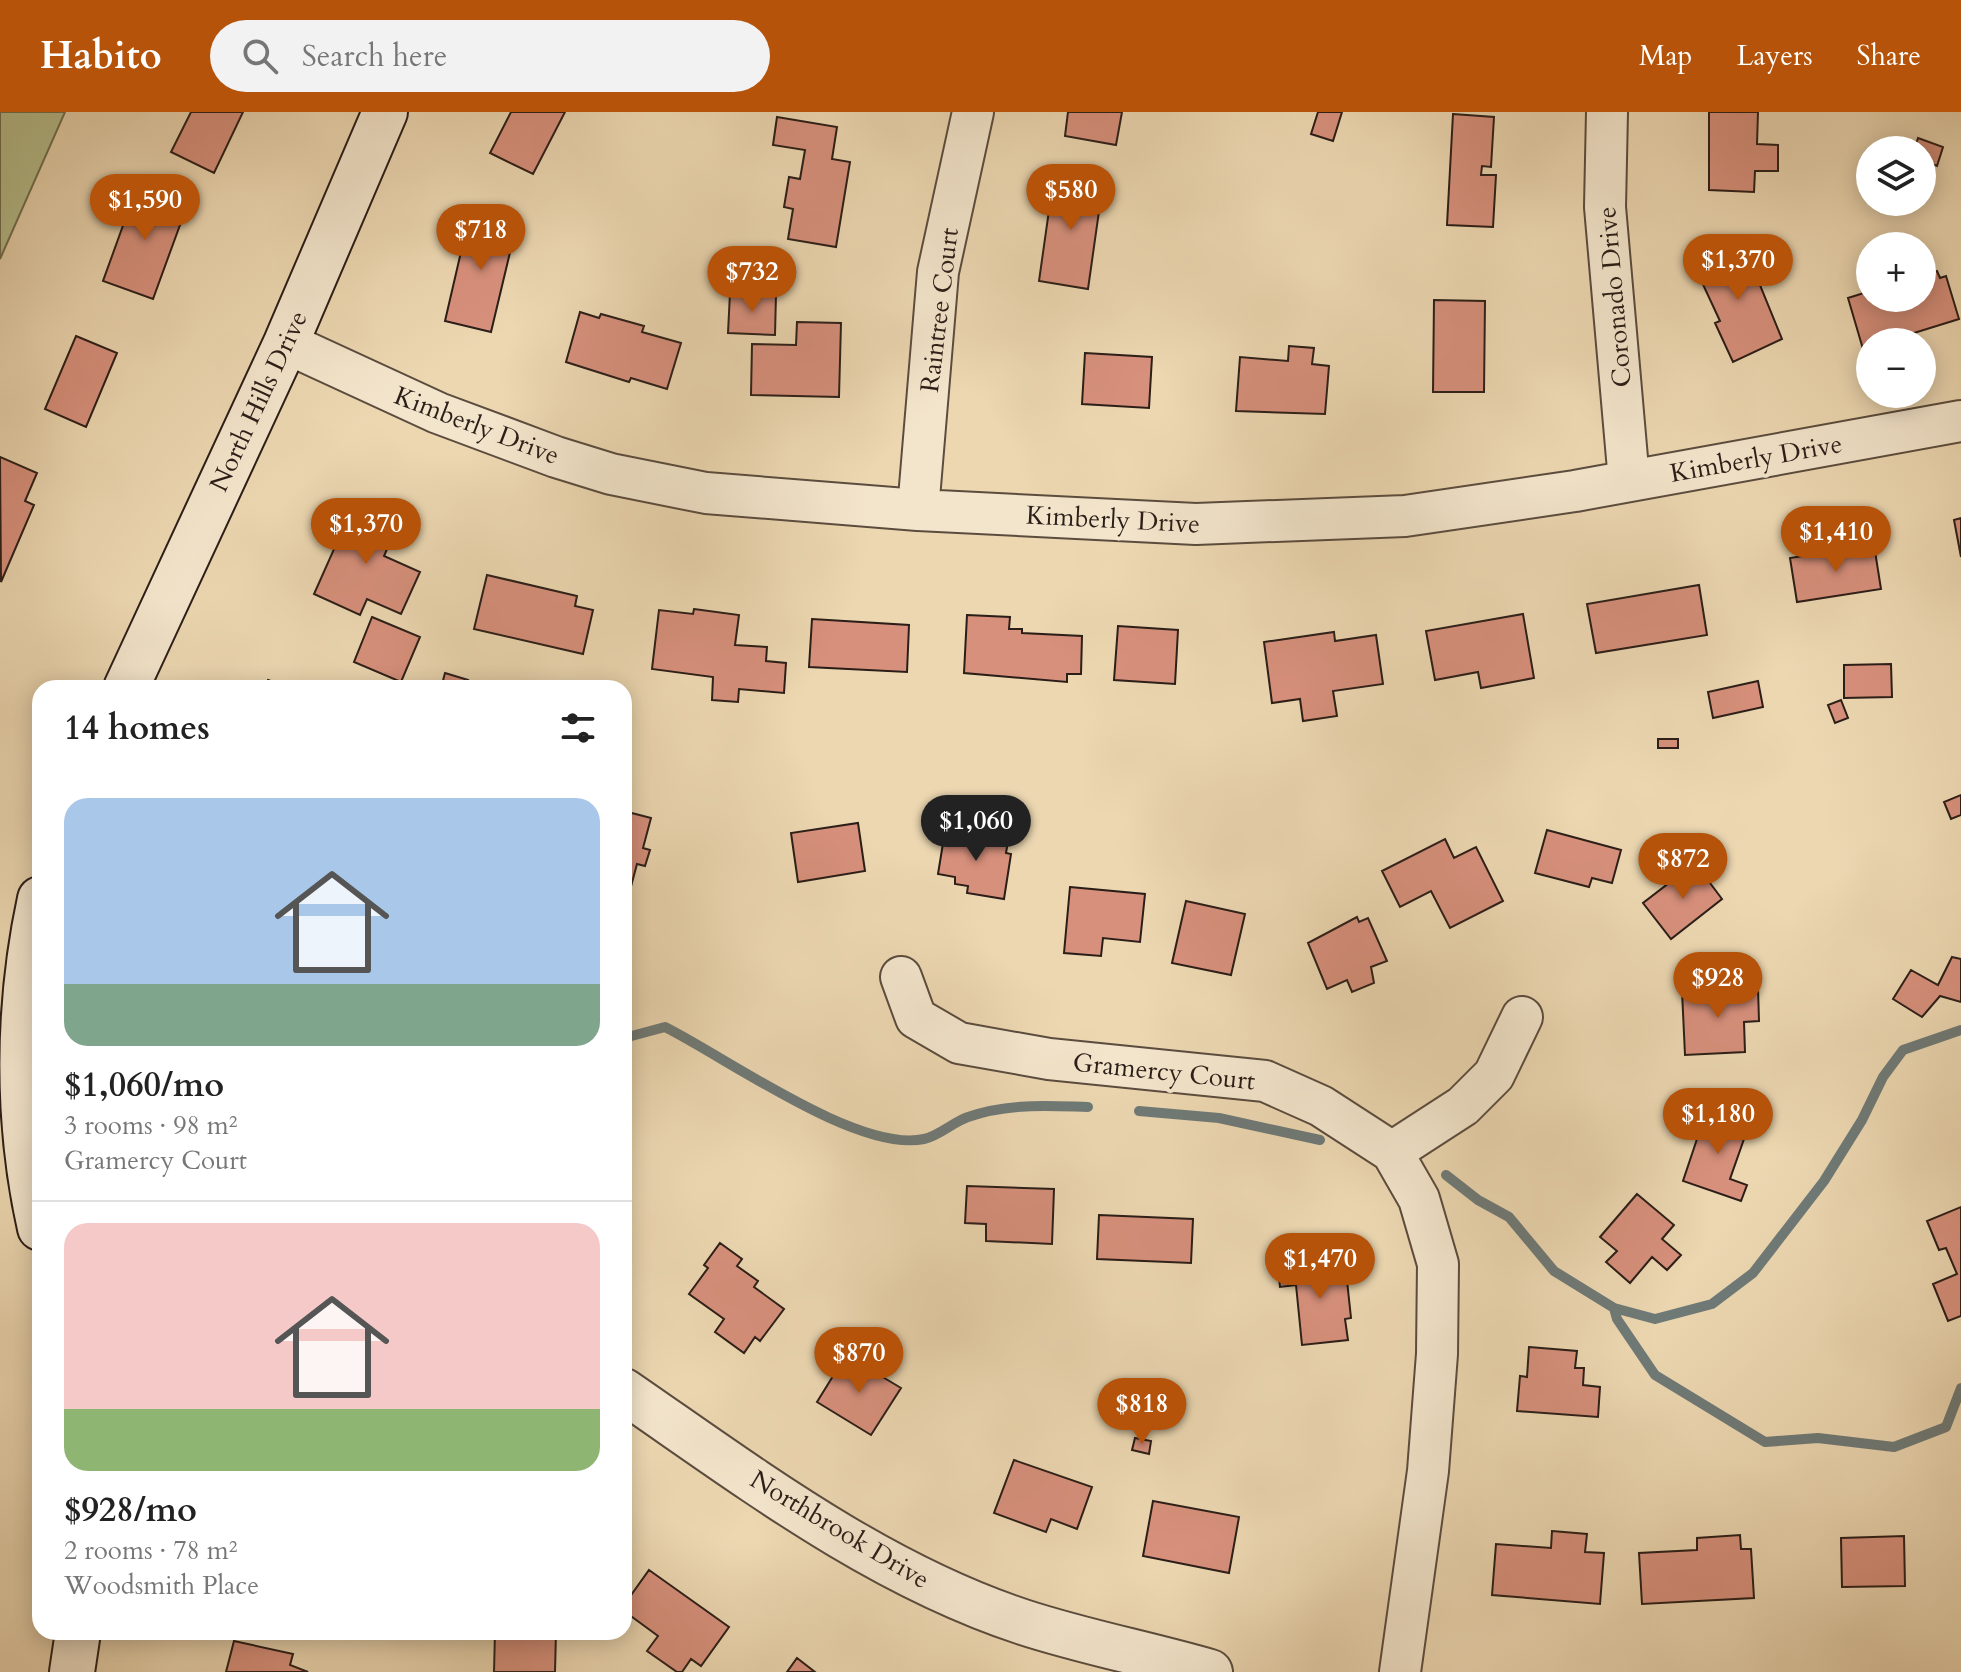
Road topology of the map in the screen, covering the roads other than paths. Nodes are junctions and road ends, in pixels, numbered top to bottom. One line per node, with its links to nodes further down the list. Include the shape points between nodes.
1 (385, 112): 4 (main road, North Hills Drive)
2 (973, 112): 7 (street, Raintree Court, via 938,272)
3 (1607, 112): 6 (street, Coronado Drive, via 1605,207)
4 (286, 343): 7 (street, Kimberly Drive, via 438,413 611,474 721,496); 8 (main road, North Hills Drive)
5 (1961, 421): 6 (street, Kimberly Drive)
6 (1629, 481): 7 (street, Kimberly Drive, via 1405,516 1246,524)
7 (918, 510)
8 (130, 680)
9 (32, 948): 13 (main road, via 24,998 24,1103)
10 (901, 977): 12 (street, Gramercy Court, via 916,1018 959,1043 1049,1059 1265,1081 1321,1106)
11 (1522, 1017): 12 (street, via 1494,1075 1463,1106)
12 (1392, 1152): 18 (street, Gramercy Court, via 1419,1199 1438,1264 1428,1471)
13 (32, 1183)
14 (632, 1396): 17 (main road, Northbrook Drive, via 856,1544 938,1587 1022,1622)
15 (77, 1640): 16 (main road)
16 (72, 1672)
17 (1210, 1672)
18 (1400, 1672)

